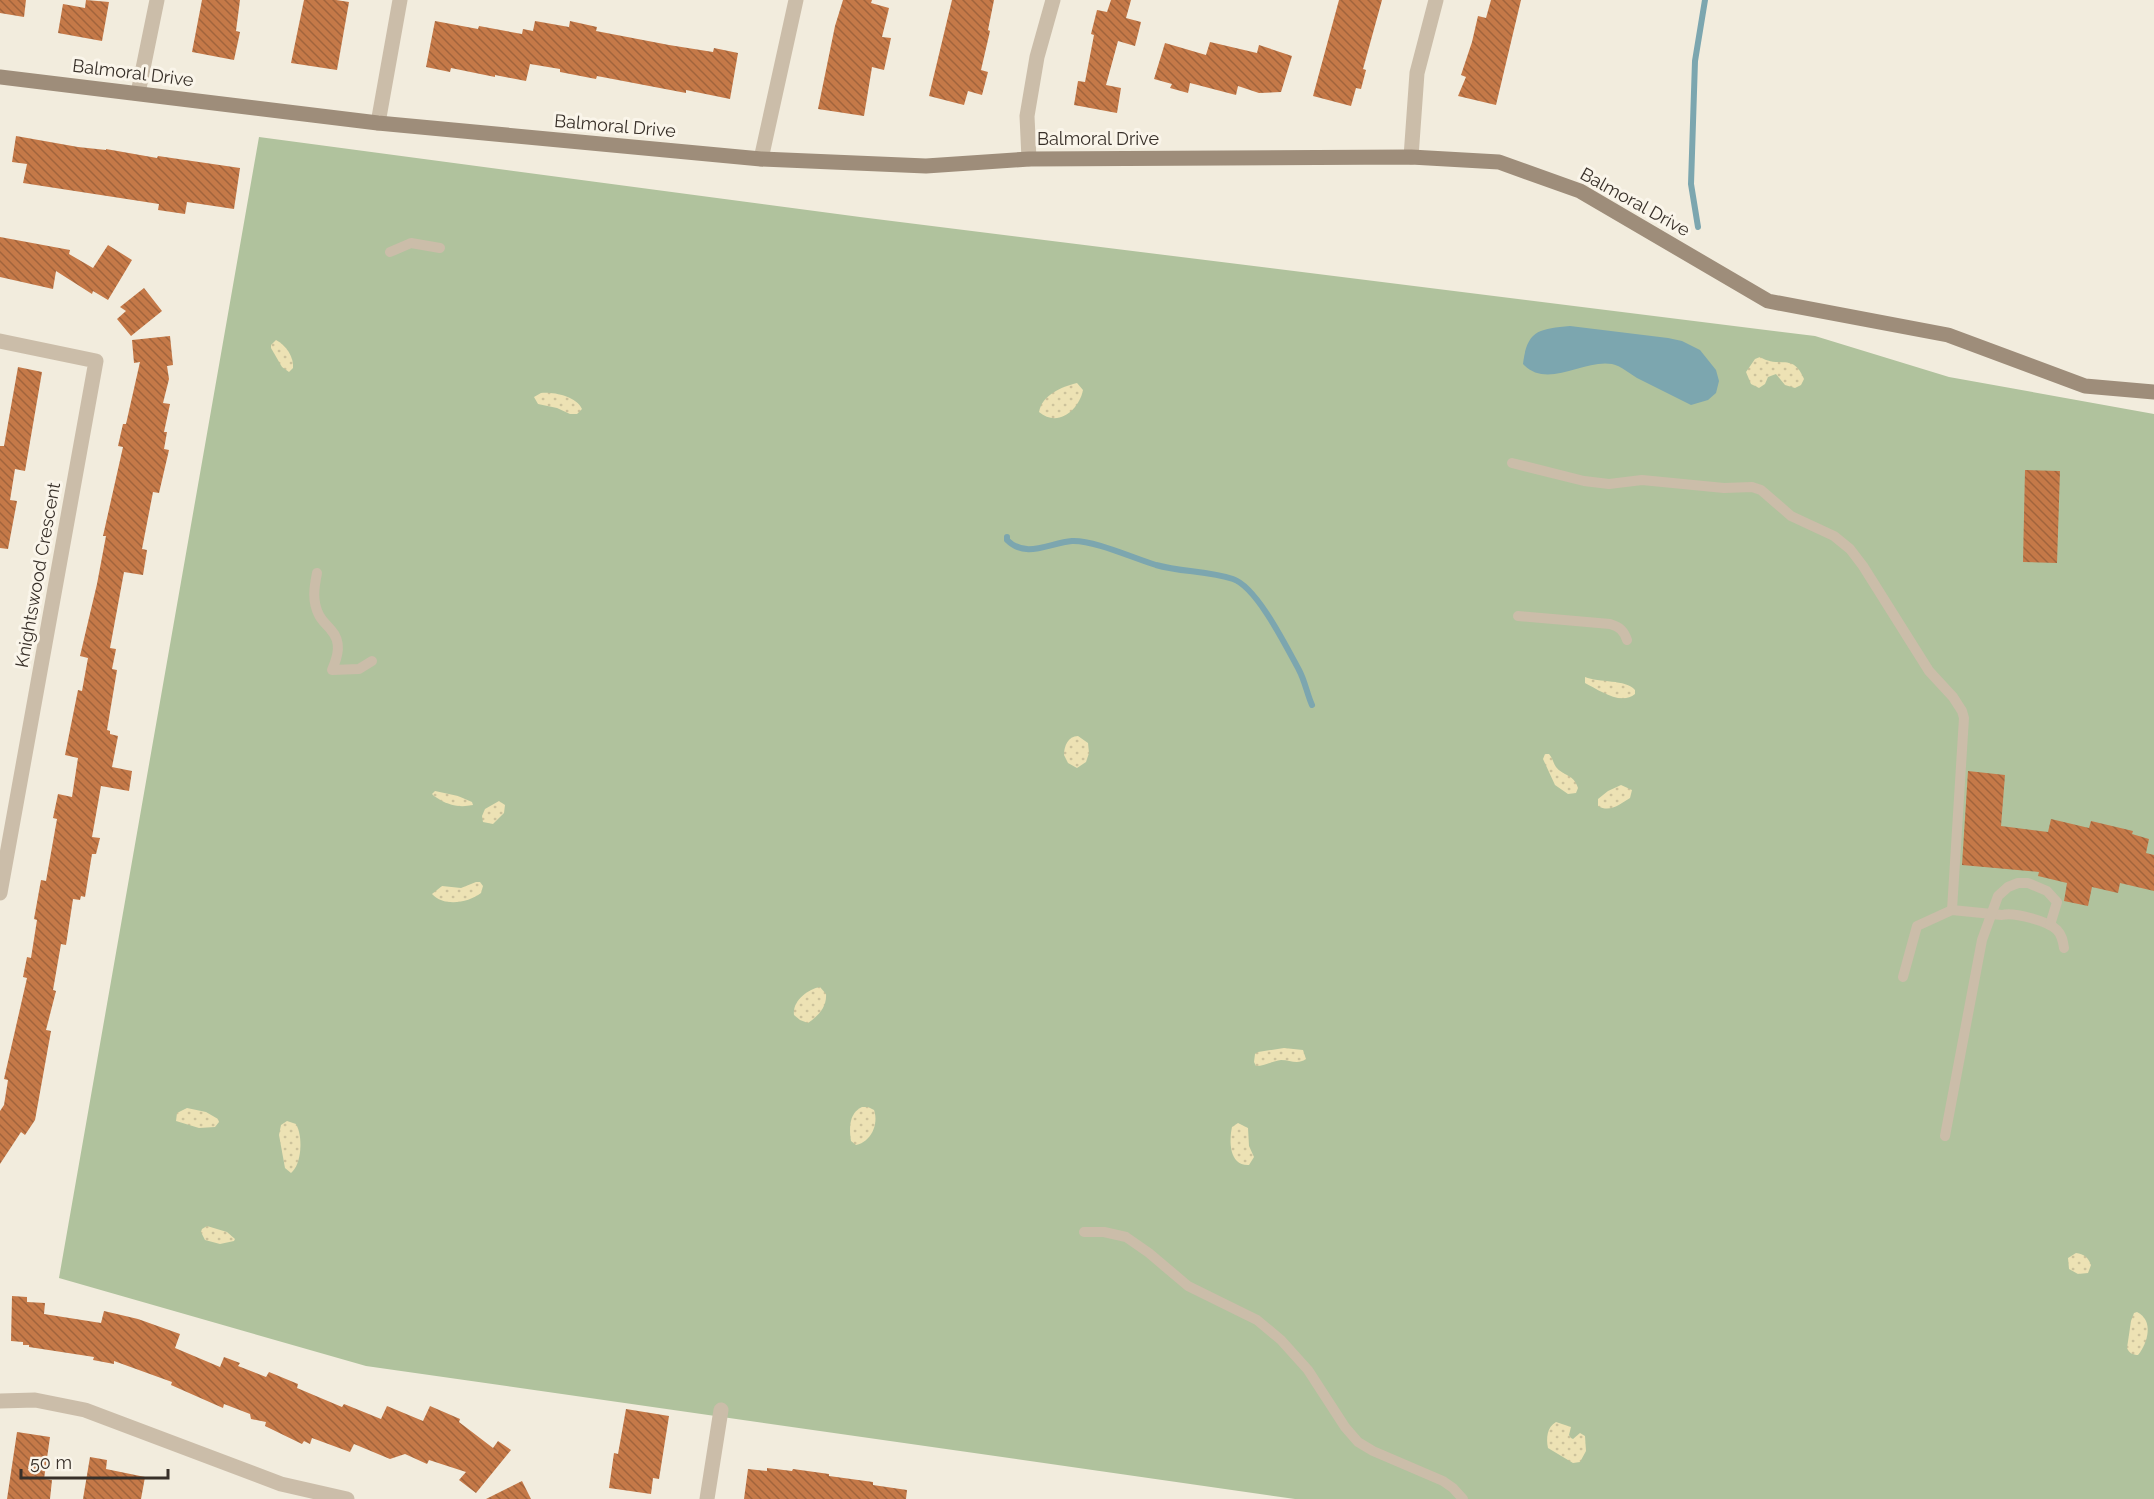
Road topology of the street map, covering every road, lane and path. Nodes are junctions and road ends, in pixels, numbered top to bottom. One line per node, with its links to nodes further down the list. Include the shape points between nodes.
1 (157, 0): 7 (street)
2 (400, 0): 8 (street)
3 (796, 0): 10 (street)
4 (1053, 0): 11 (street, via 1037,57 1027,116)
5 (1436, 0): 9 (street, via 1417,73)
6 (0, 77): 7 (street, Balmoral Drive)
7 (138, 93): 8 (street, Balmoral Drive)
8 (378, 123): 10 (street, Balmoral Drive)
9 (1411, 157): 11 (street, Balmoral Drive); 15 (street, Balmoral Drive, via 1499,162 1580,191 1768,301 1948,335 2085,386)
10 (761, 159): 11 (street, Balmoral Drive, via 926,166)
11 (1029, 159)
12 (440, 248): 13 (lane, via 411,243)
13 (390, 252)
14 (0, 341): 21 (street, Knightswood Crescent, via 96,361)
15 (2154, 392)
16 (1512, 464): 22 (lane, via 1609,484 1642,480 1752,487 1772,498 1791,516 1834,536 1850,549 1964,718)
17 (316, 573): 20 (lane, via 316,607 338,642 332,670 353,670)
18 (1518, 616): 19 (lane, via 1610,624 1618,626)
19 (1627, 640)
20 (372, 661)
21 (0, 893)
22 (1953, 910): 23 (lane); 26 (lane, via 1917,926)
23 (1993, 912): 24 (lane); 24 (lane, via 1998,896 2008,887 2028,883 2047,891 2057,902); 27 (lane, via 1984,930)
24 (2050, 925): 25 (lane, via 2061,935)
25 (2064, 948)
26 (1903, 976)
27 (1945, 1136)
28 (1084, 1232): 33 (lane, via 1126,1238 1188,1286 1257,1320 1308,1370 1358,1442 1443,1481)
29 (0, 1401): 31 (street, via 35,1400 85,1410 281,1484)
30 (721, 1410): 32 (street)
31 (347, 1499)
32 (707, 1499)
33 (1463, 1499)

